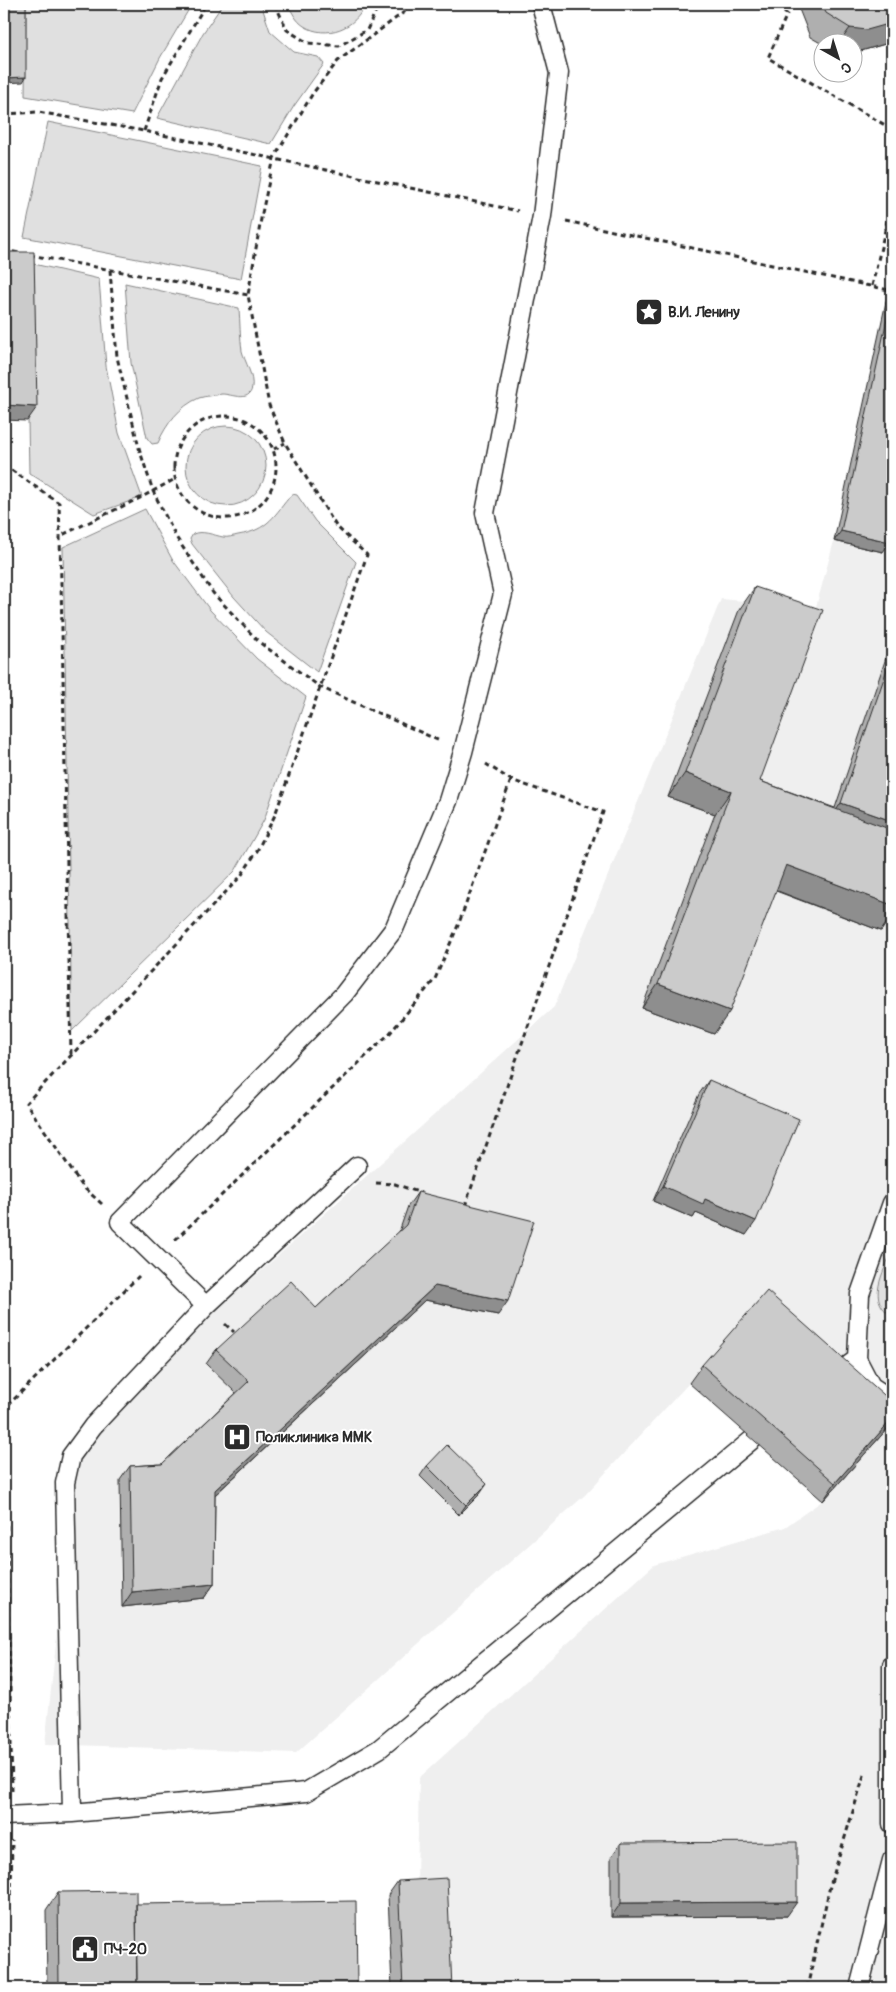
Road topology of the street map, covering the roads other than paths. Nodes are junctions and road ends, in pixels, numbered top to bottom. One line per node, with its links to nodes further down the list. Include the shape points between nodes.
1 (542, 4): 4 (lane, via 559,73 542,216 485,513 503,594 463,752 448,801 394,929 344,994 120,1222)
2 (357, 1166): 4 (lane)
3 (892, 1204): 5 (lane, via 860,1294)
4 (206, 1306): 10 (lane, via 93,1426 71,1456 65,1483)
5 (857, 1359): 6 (lane); 7 (lane, via 871,1386)
6 (817, 1389)
7 (892, 1400)
8 (784, 1413): 10 (lane, via 379,1749 306,1792)
9 (892, 1665): 12 (lane)
10 (72, 1813): 11 (lane)
11 (4, 1816)
12 (892, 1824)
13 (892, 1860): 14 (lane)
14 (859, 1988)

